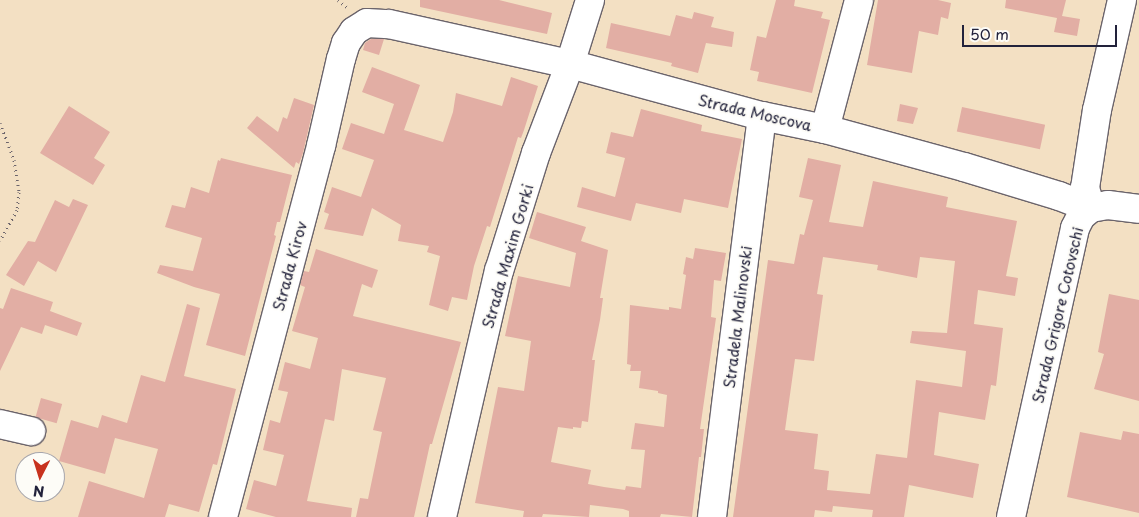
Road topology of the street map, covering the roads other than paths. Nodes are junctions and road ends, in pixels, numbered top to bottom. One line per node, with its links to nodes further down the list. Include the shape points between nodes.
1 (590, 0): 5 (street, Strada Maxim Gorki)
2 (860, 0): 7 (street)
3 (1122, 0): 8 (street, Strada Grigore Cotovschi, via 1096,110 1085,188)
4 (367, 23): 5 (street, Strada Moscova, via 388,24); 12 (street, Strada Kirov, via 354,31 341,59)
5 (570, 64): 6 (street, Strada Moscova); 13 (street, Strada Maxim Gorki, via 536,153 499,271)
6 (762, 116): 7 (street, Strada Moscova); 14 (street, Stradela Malinovski)
7 (825, 128): 8 (street, Strada Moscova, via 964,167)
8 (1090, 208): 9 (street, Strada Moscova); 15 (street, Strada Grigore Cotovschi, via 1075,228)
9 (1139, 209)
10 (0, 424): 11 (street)
11 (31, 431)
12 (223, 517)
13 (442, 517)
14 (712, 517)
15 (1011, 517)

